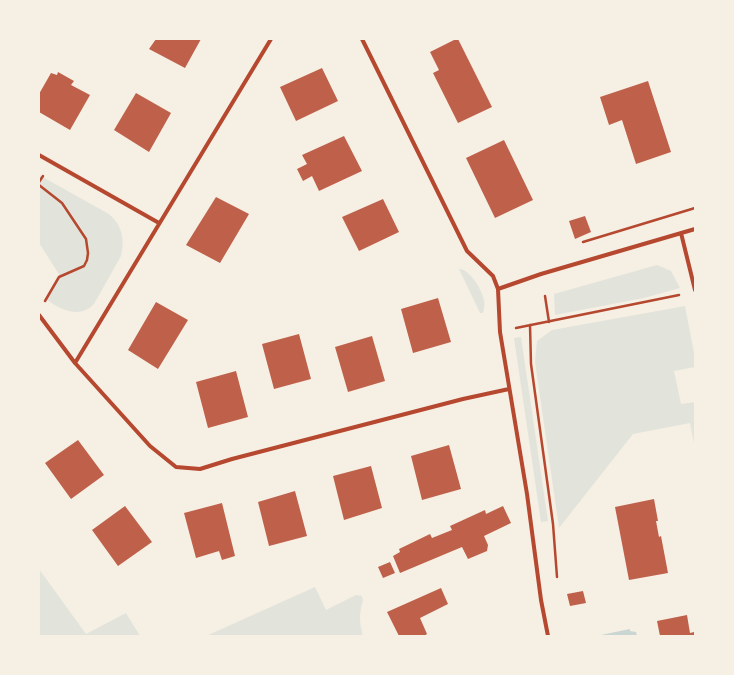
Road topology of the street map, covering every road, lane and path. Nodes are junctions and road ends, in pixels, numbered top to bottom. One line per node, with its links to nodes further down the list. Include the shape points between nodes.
1 (271, 39): 6 (street)
2 (362, 39): 10 (street, via 467,251 493,276)
3 (39, 155): 6 (street)
4 (39, 185): 14 (path, via 62,203 86,239 88,253 84,266 59,277)
5 (695, 208): 9 (path)
6 (159, 223): 19 (street)
7 (695, 229): 8 (street)
8 (681, 233): 10 (street); 11 (street)
9 (580, 242)
10 (498, 289): 18 (street)
11 (695, 290)
12 (680, 294): 16 (path)
13 (545, 296): 16 (path)
14 (43, 304)
15 (39, 315): 19 (street)
16 (549, 322): 17 (path)
17 (530, 326): 18 (path); 21 (path, via 531,364)
18 (500, 332): 20 (street)
19 (75, 363): 20 (street, via 150,446 176,467 200,469)
20 (509, 389): 22 (street)
21 (558, 579)
22 (548, 636)

